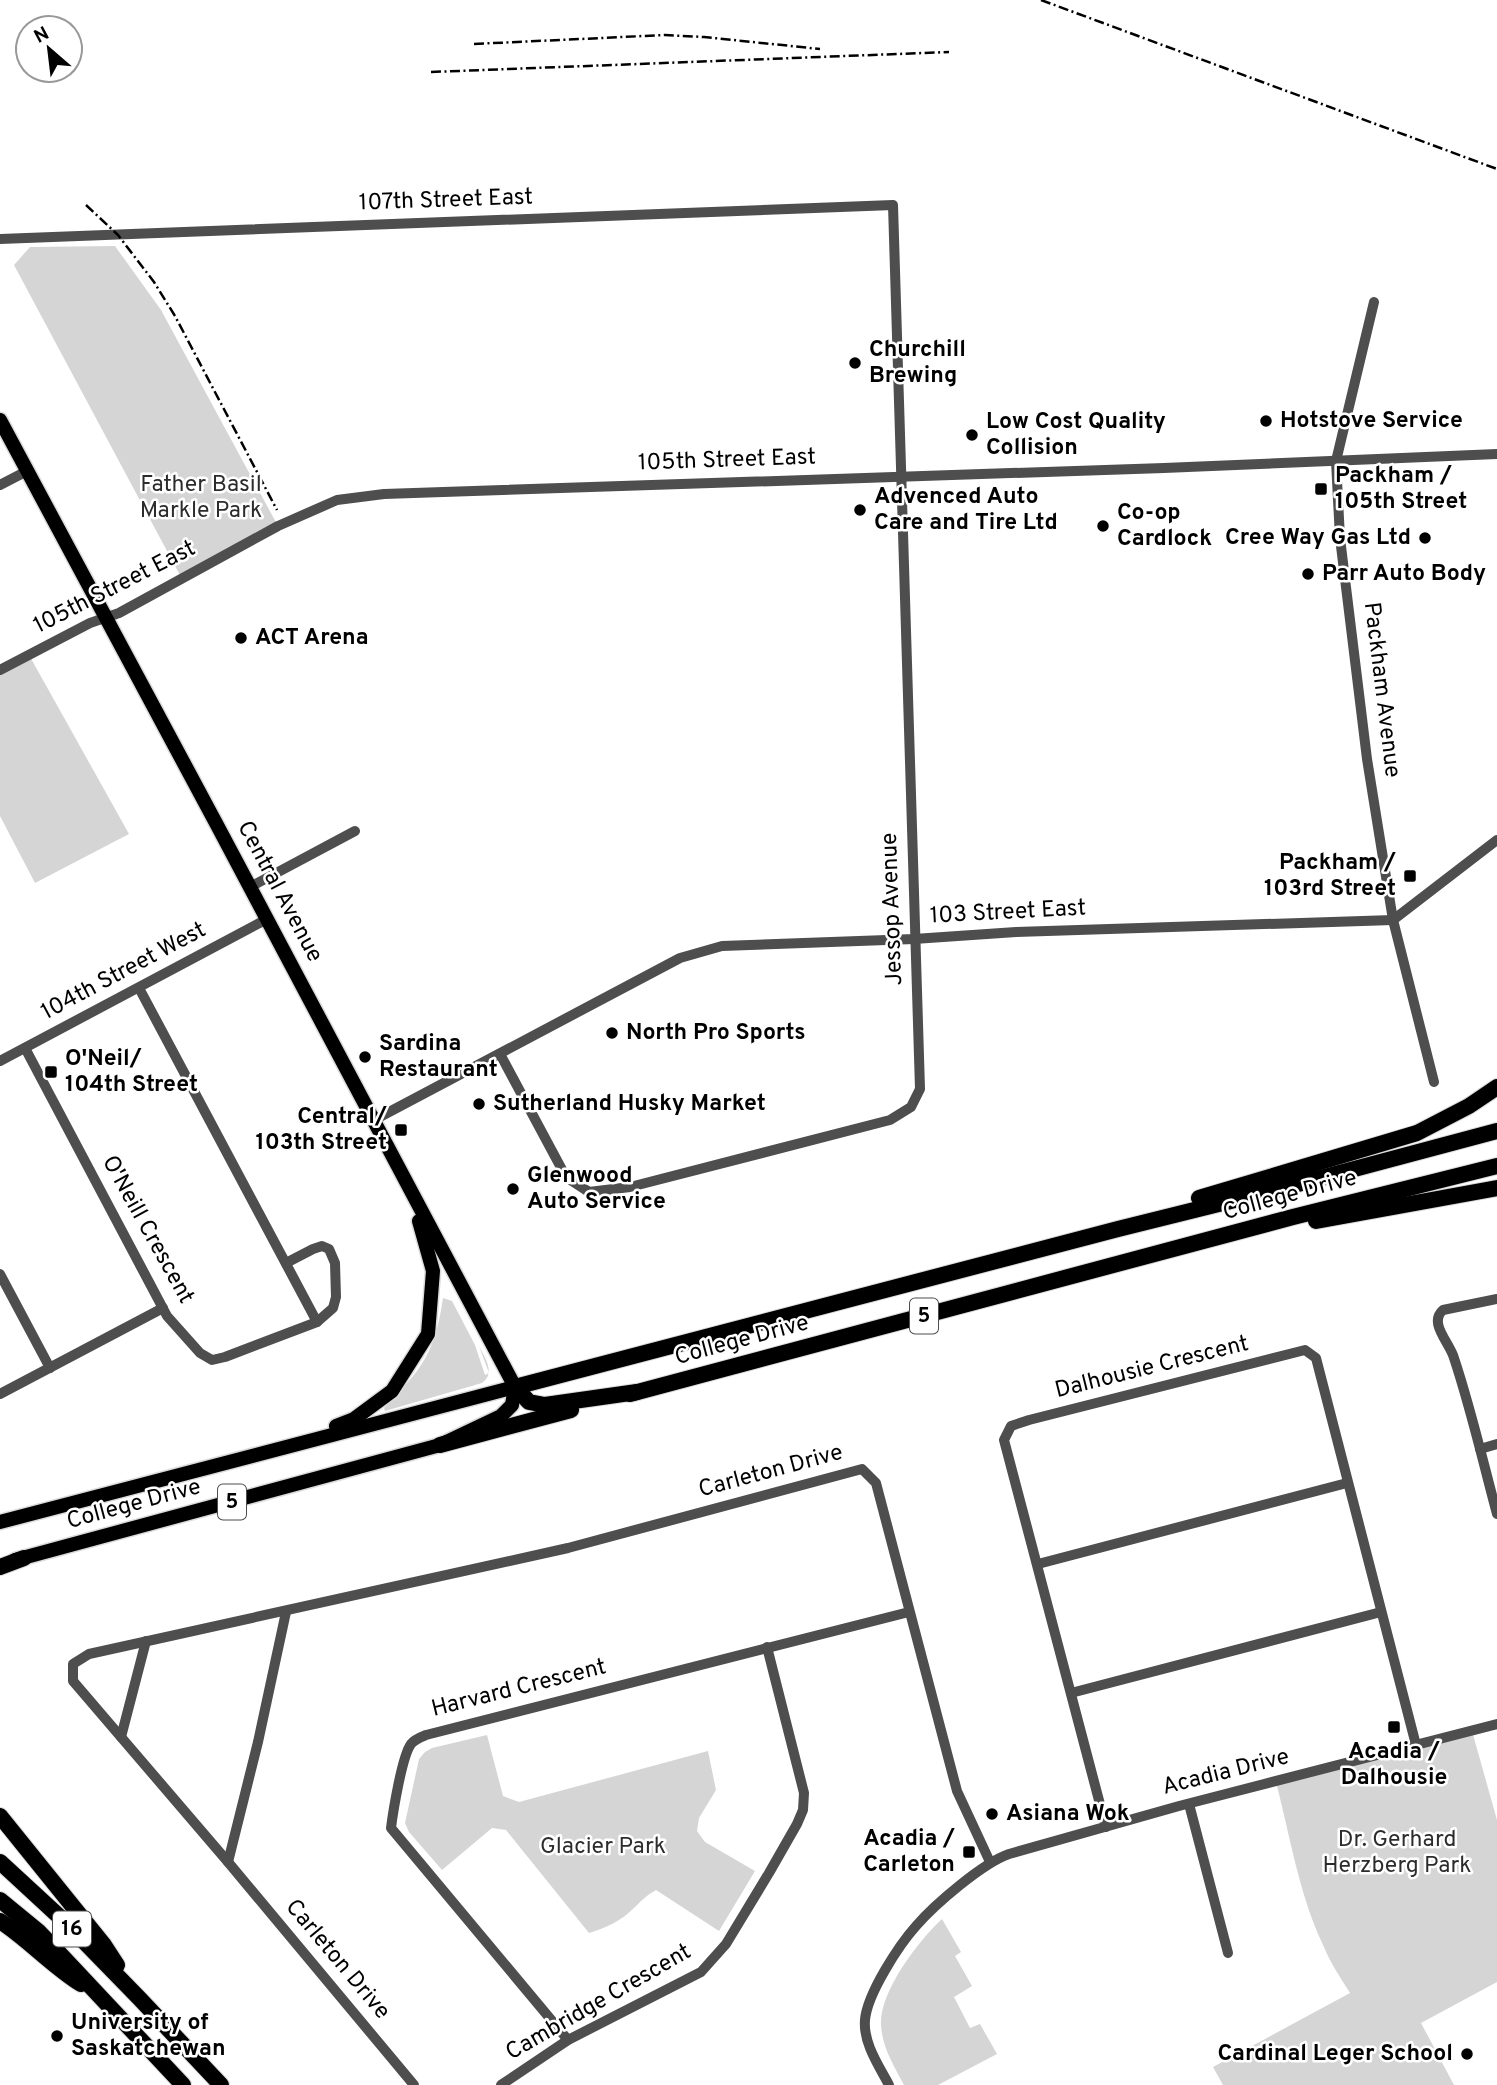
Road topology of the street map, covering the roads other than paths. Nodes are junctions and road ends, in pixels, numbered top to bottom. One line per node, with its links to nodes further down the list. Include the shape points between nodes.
1 (893, 205): 2 (street, 107th Street East); 8 (street, Jessop Avenue)
2 (0, 239)
3 (1374, 302): 6 (street, Packham Avenue)
4 (0, 419): 7 (main road, Central Avenue)
5 (1497, 454): 6 (street, 105th Street East)
6 (1336, 461): 8 (street, 105th Street East); 16 (street, Packham Avenue, via 1352,640)
7 (27, 471): 9 (street); 10 (main road, Central Avenue)
8 (901, 477): 10 (street, 105th Street East, via 384,494 337,500 262,534); 17 (street, Jessop Avenue)
9 (0, 485)
10 (106, 617): 11 (street, 105th Street East); 14 (main road, Central Avenue)
11 (0, 670)
12 (355, 831): 14 (street)
13 (1497, 840): 16 (street)
14 (250, 887): 15 (main road, Central Avenue)
15 (267, 919): 18 (street, 104th Street West); 24 (main road, Central Avenue)
16 (1393, 920): 17 (street, 103 Street East); 22 (street, Packham Avenue)
17 (915, 939): 20 (street, 103 Street East, via 722,946 680,958); 20 (street, Jessop Avenue, via 920,1089 911,1107 890,1120 630,1187 589,1192 566,1177)
18 (139, 988): 19 (street, 104th Street West); 31 (street)
19 (25, 1048): 21 (street, 104th Street West); 34 (street, O'Neill Crescent)
20 (500, 1054): 24 (street, 103 Street East)
21 (0, 1061)
22 (1434, 1082)
23 (1497, 1087): 29 (highway, via 1417,1133 1146,1214)
24 (374, 1120): 28 (main road, Central Avenue)
25 (1497, 1131): 29 (highway, College Drive / 5)
26 (1497, 1166): 30 (highway, College Drive / 5)
27 (1497, 1188): 30 (highway)
28 (413, 1196): 37 (main road, Central Avenue); 42 (main road, via 433,1271 428,1334 392,1391 354,1419)
29 (1118, 1228): 37 (highway, College Drive / 5)
30 (1210, 1240): 38 (highway, College Drive / 5)
31 (286, 1263): 35 (street); 35 (street, via 322,1246 333,1255 336,1297 333,1308)
32 (0, 1274): 36 (street)
33 (1497, 1299): 43 (street, via 1443,1310 1437,1324 1454,1355)
34 (163, 1308): 35 (street, O'Neill Crescent, via 200,1353 212,1360); 36 (street)
35 (317, 1322)
36 (50, 1368): 39 (street)
37 (515, 1387): 38 (highway, via 529,1402 545,1405); 41 (main road, via 512,1405 501,1416); 42 (main road, College Drive / 5)
38 (637, 1392): 41 (highway, College Drive / 5)
39 (0, 1394)
40 (1497, 1444): 43 (street)
41 (440, 1445): 47 (main road, College Drive / 5)
42 (286, 1447): 46 (main road, College Drive / 5)
43 (1480, 1449): 45 (street)
44 (1347, 1483): 48 (street); 48 (street, Dalhousie Crescent, via 1316,1358 1305,1350 1029,1420 1011,1426 1004,1440); 52 (street, Dalhousie Crescent)
45 (1497, 1514)
46 (0, 1522)
47 (24, 1558): 49 (highway)
48 (1038, 1563): 55 (street, Dalhousie Crescent)
49 (0, 1566)
50 (286, 1612): 51 (street, Carleton Drive, via 572,1547 862,1469 876,1483); 53 (street, Carleton Drive); 63 (street)
51 (909, 1612): 54 (street, Harvard Crescent); 64 (street, Carleton Drive, via 957,1791)
52 (1381, 1612): 55 (street); 58 (street, Dalhousie Crescent)
53 (146, 1641): 57 (street); 57 (street, Carleton Drive, via 89,1654 73,1664 74,1681)
54 (766, 1647): 70 (street, Cambridge Crescent, via 804,1793 797,1824 728,1940 701,1972); 70 (street, Harvard Crescent, via 426,1735 411,1744 391,1828)
55 (1071, 1693): 61 (street, Dalhousie Crescent)
56 (1497, 1724): 58 (street, Acadia Drive)
57 (121, 1737): 63 (street, Carleton Drive)
58 (1416, 1745): 59 (street, Acadia Drive)
59 (1189, 1804): 61 (street, Acadia Drive); 67 (street)
60 (0, 1816): 69 (highway, via 104,1945)
61 (1106, 1827): 64 (street, Acadia Drive)
62 (0, 1862): 69 (highway, 16)
63 (228, 1862): 73 (street, Carleton Drive)
64 (990, 1862): 75 (street, Acadia Drive, via 904,1940 872,1997 864,2022 867,2041)
65 (0, 1900): 68 (highway, 16, via 39,1932)
66 (0, 1921): 68 (highway)
67 (1228, 1953)
68 (99, 1996): 71 (highway, 16)
69 (140, 1999): 72 (highway, 16)
70 (568, 2040): 74 (street, Cambridge Crescent)
71 (183, 2085)
72 (220, 2085)
73 (414, 2085)
74 (501, 2085)
75 (889, 2085)

